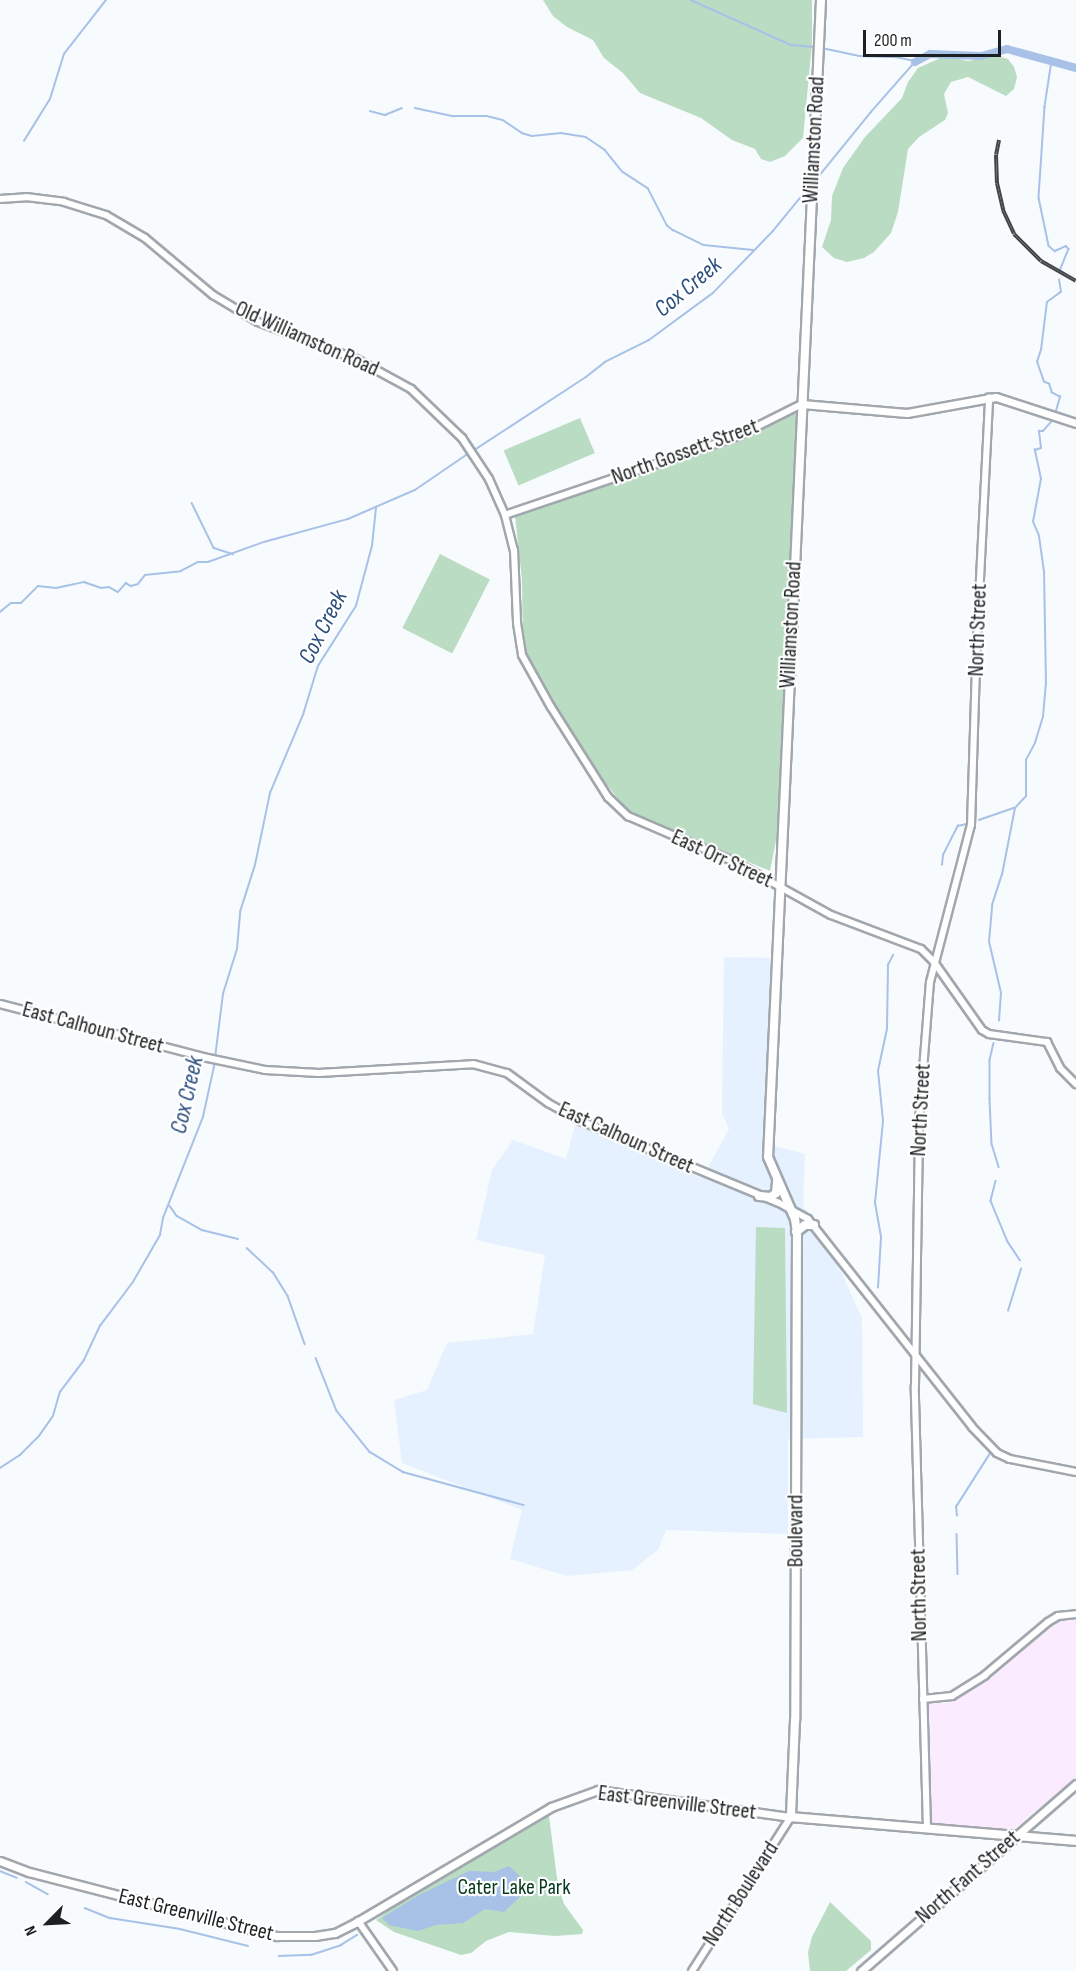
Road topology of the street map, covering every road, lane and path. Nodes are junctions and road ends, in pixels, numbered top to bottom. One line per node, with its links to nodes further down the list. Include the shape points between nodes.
1 (821, 0): 4 (main road, Williamston Road)
2 (0, 199): 6 (street, Old Williamston Road, via 26,197 64,202 127,226 223,302 258,322 357,359 411,389 462,438 479,462)
3 (989, 397): 4 (main road, via 907,413); 5 (main road, via 1007,399); 8 (street, North Street, via 971,825)
4 (802, 404): 6 (street, North Gossett Street, via 738,436); 7 (main road, Williamston Road)
5 (1076, 423)
6 (505, 515): 7 (street, East Orr Street, via 514,550 522,655 597,782 628,816)
7 (778, 885): 8 (street, East Orr Street, via 858,927 916,946); 11 (main road, Williamston Road, via 768,1157)
8 (934, 962): 10 (street, East Orr Street, via 982,1030 1047,1042 1060,1068); 17 (street, North Street, via 921,1089)
9 (0, 1004): 12 (street, East Calhoun Street, via 265,1070 319,1072 473,1064 516,1077 581,1121)
10 (1076, 1084)
11 (777, 1179): 12 (main road, via 776,1193 771,1197); 13 (main road, Williamston Road)
12 (759, 1196): 13 (street, East Calhoun Street)
13 (792, 1210): 14 (street, East Calhoun Street); 15 (main road, Williamston Road)
14 (814, 1225): 15 (main road, via 805,1225); 17 (street, East Calhoun Street)
15 (796, 1232): 16 (main road, Williamston Road)
16 (797, 1245): 22 (main road, Boulevard)
17 (914, 1352): 18 (street, East Calhoun Street, via 997,1453); 20 (street, North Street)
18 (1076, 1472)
19 (1076, 1614): 20 (street, via 1058,1616 1048,1622 985,1675 952,1696)
20 (923, 1699): 23 (street, North Street)
21 (1076, 1784): 24 (main road, North Fant Street)
22 (791, 1817): 23 (main road, East Greenville Street); 27 (main road, East Greenville Street, via 598,1790 551,1807); 29 (street, North Boulevard)
23 (927, 1828): 24 (main road, East Greenville Street)
24 (1013, 1837): 25 (main road, East Greenville Street); 30 (main road, North Fant Street)
25 (1076, 1841)
26 (0, 1861): 27 (main road, East Greenville Street, via 277,1936 335,1933)
27 (358, 1921): 28 (street)
28 (393, 1971)
29 (692, 1971)
30 (861, 1971)

